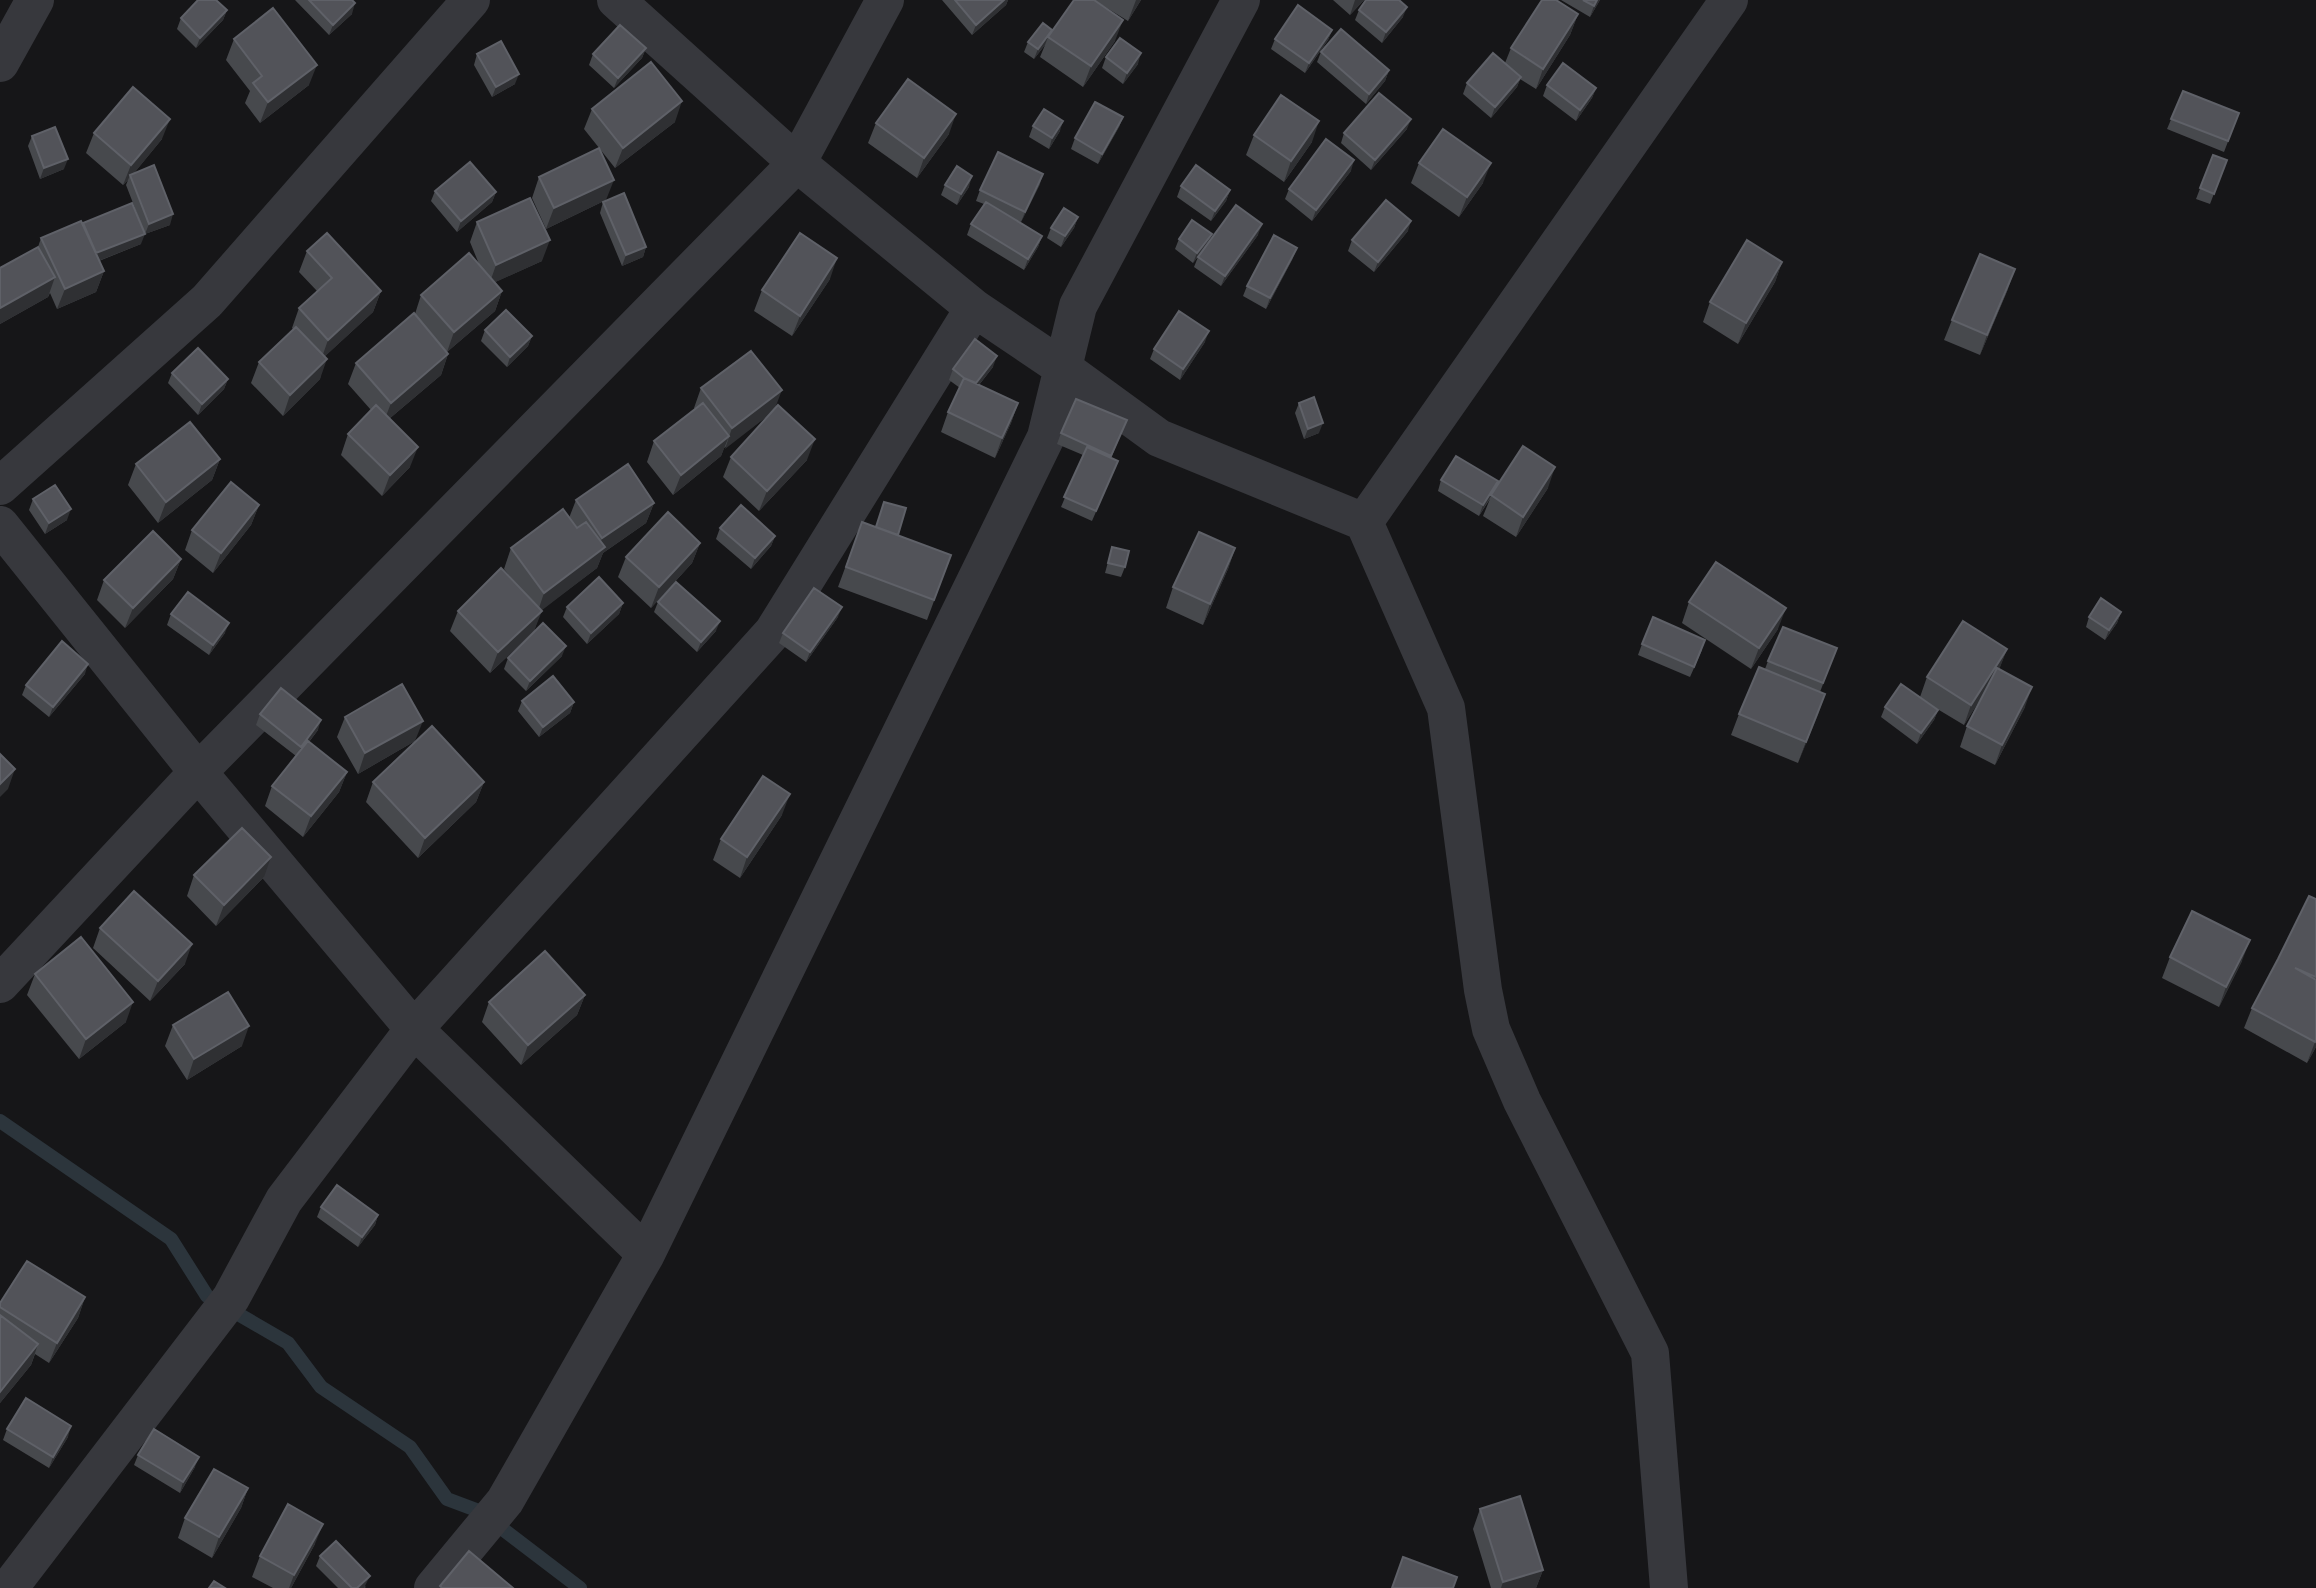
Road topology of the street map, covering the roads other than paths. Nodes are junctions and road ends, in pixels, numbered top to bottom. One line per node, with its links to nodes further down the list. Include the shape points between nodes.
1 (36, 0): 7 (street)
2 (471, 0): 11 (street, via 208,301)
3 (617, 0): 8 (street)
4 (885, 0): 8 (street)
5 (1241, 0): 10 (street, via 1078,306)
6 (1729, 0): 12 (street)
7 (0, 63)
8 (797, 163): 9 (street); 14 (street)
9 (974, 308): 10 (street); 16 (street, via 774,632)
10 (1063, 368): 12 (street, via 1159,438); 17 (street, via 1046,437)
11 (0, 486)
12 (1364, 522): 20 (street, via 1447,708 1491,1028 1522,1101 1650,1353)
13 (0, 525): 14 (street)
14 (198, 772): 15 (street); 16 (street)
15 (0, 984)
16 (414, 1029): 17 (street); 18 (street, via 284,1200 221,1310)
17 (646, 1254): 19 (street, via 494,1515)
18 (9, 1588)
19 (433, 1588)
20 (1669, 1588)

